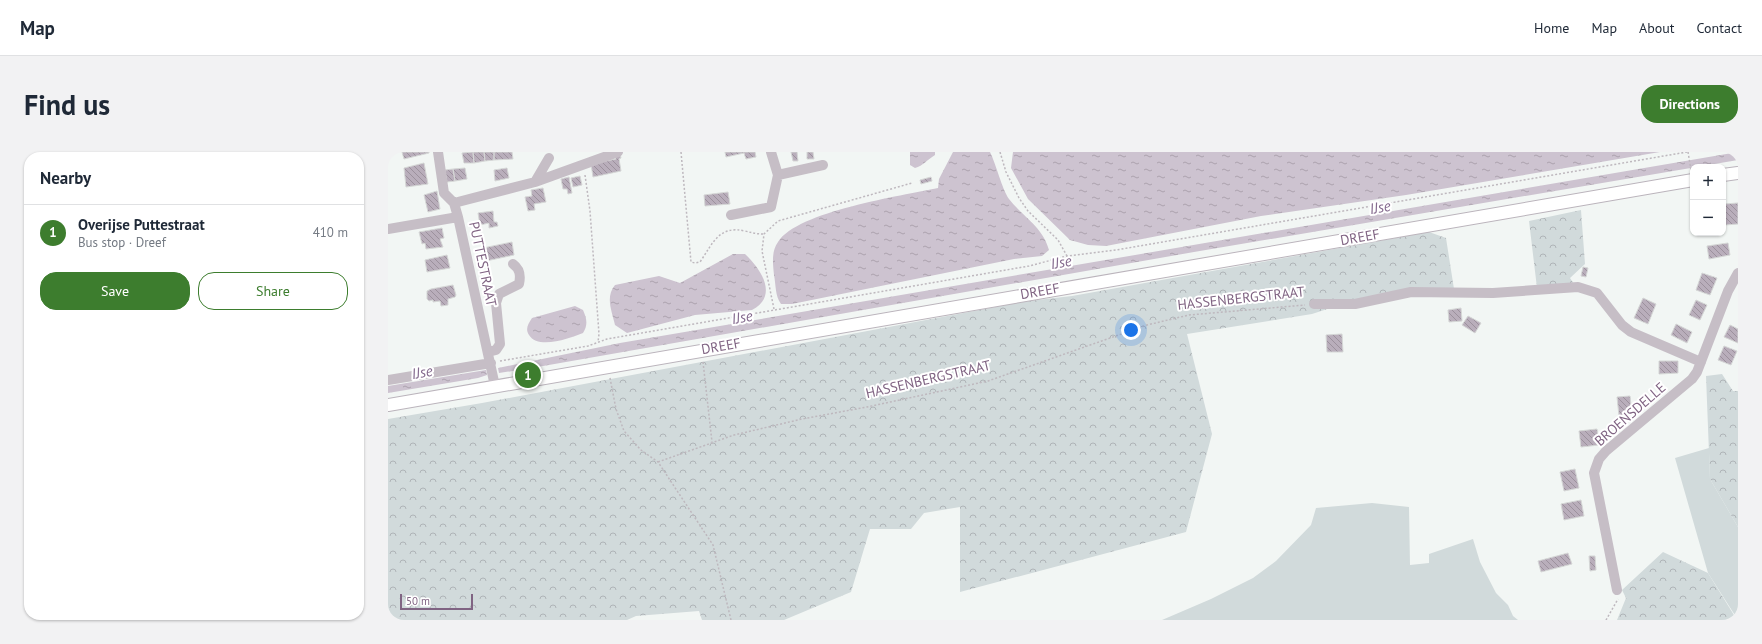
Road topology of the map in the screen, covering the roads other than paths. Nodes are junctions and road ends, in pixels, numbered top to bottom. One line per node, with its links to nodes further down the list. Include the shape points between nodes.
1 (438, 152): 11 (street, PUTTESTRAAT, via 444,193)
2 (618, 152): 10 (street)
3 (771, 152): 7 (street)
4 (549, 158): 10 (street)
5 (823, 166): 7 (street)
6 (1738, 173): 9 (main road)
7 (778, 175): 12 (street, via 772,207)
8 (1690, 175): 20 (main road, DREEF, via 607,366)
9 (1726, 175)
10 (535, 182): 11 (street)
11 (454, 204): 13 (street, PUTTESTRAAT)
12 (731, 215)
13 (458, 217): 14 (street); 18 (street, PUTTESTRAAT)
14 (388, 229)
15 (513, 264): 18 (street, via 518,267 521,276 519,284 499,294 496,303 500,344 496,350)
16 (1738, 272): 19 (street, BROENSDELLE, via 1728,291)
17 (1314, 304): 19 (street, HASSENBERGSTRAAT, via 1355,304 1411,292 1493,293 1578,287 1597,294 1622,325 1631,332)
18 (488, 352): 20 (street, PUTTESTRAAT)
19 (1701, 362): 23 (street, BROENSDELLE, via 1692,379 1606,452 1596,466 1596,481)
20 (493, 373): 21 (street, DREEF); 22 (main road, DREEF)
21 (388, 380)
22 (388, 405)
23 (1617, 590)

